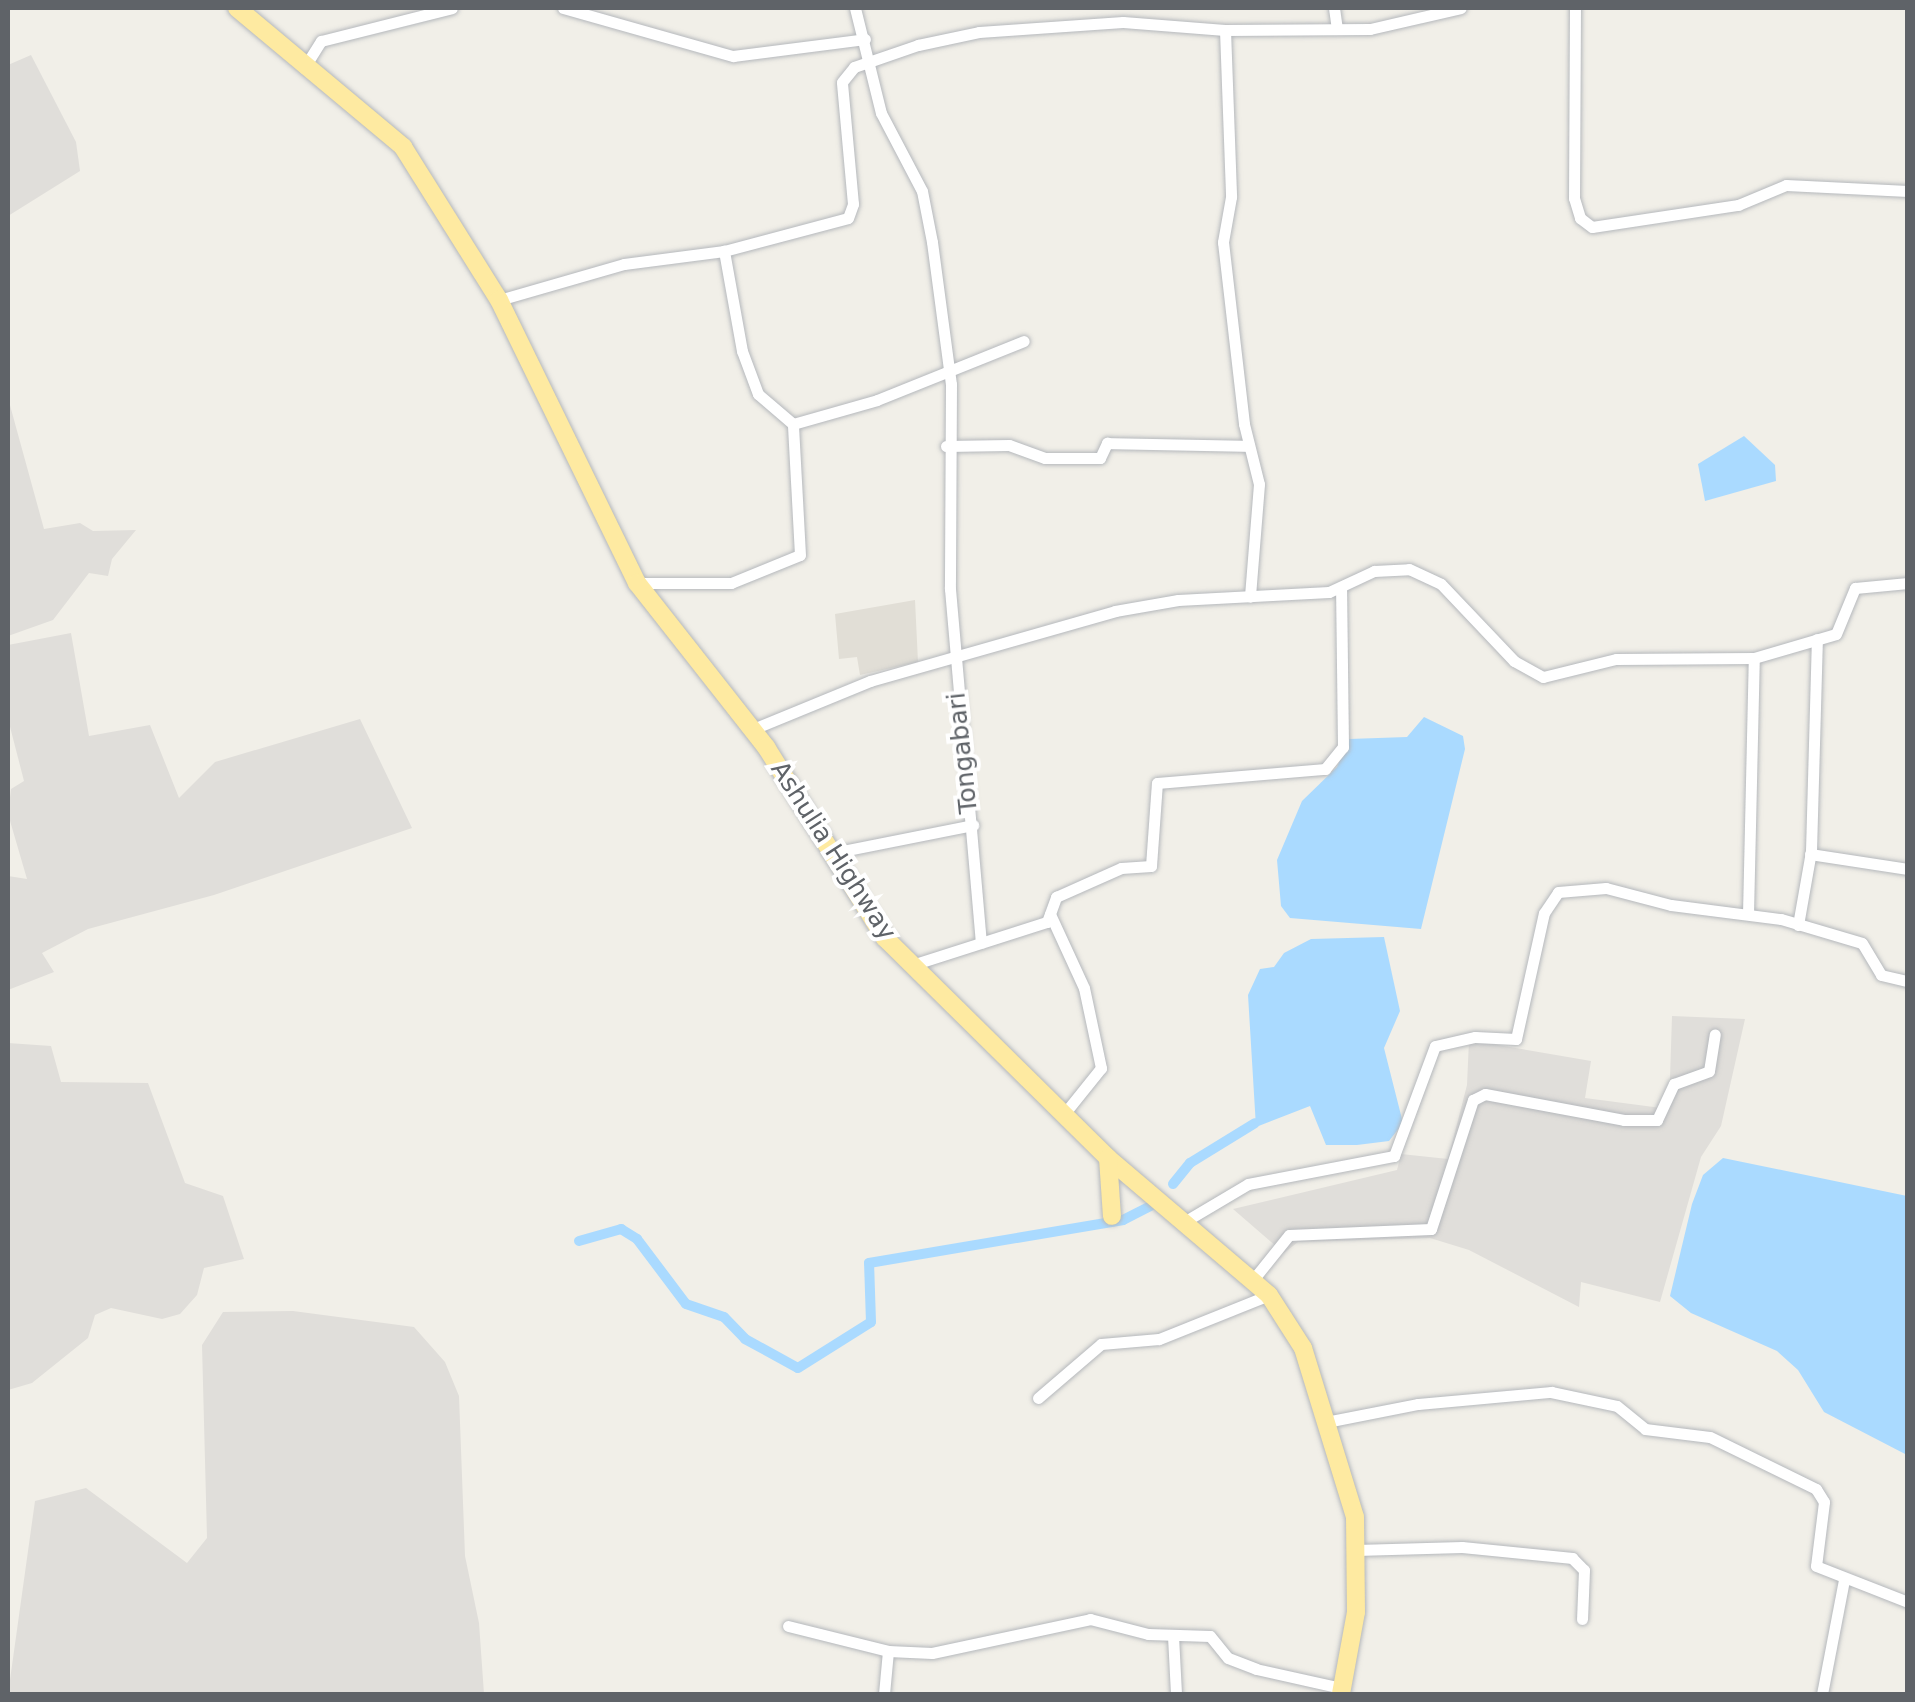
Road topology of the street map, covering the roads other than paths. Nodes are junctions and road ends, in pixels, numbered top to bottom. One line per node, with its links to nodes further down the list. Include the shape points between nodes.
1 (237, 8): 12 (highway, Ashulia Highway)
2 (452, 8): 12 (street, via 321,41)
3 (563, 8): 10 (street, via 733,56)
4 (855, 8): 10 (street, Tongabari)
5 (1334, 8): 9 (street)
6 (1461, 8): 9 (street)
7 (1575, 8): 13 (street, via 1574,198 1592,227 1738,206 1786,185)
8 (1224, 30): 9 (street); 11 (street, via 1056,25 980,32); 20 (street, via 1231,197 1223,242)
9 (1338, 30)
10 (865, 39): 11 (street, Tongabari)
11 (869, 61): 14 (street, via 848,72 841,87 853,213 823,228); 17 (street, Tongabari, via 881,114 922,191)
12 (304, 68): 15 (highway, Ashulia Highway, via 403,147)
13 (1908, 191)
14 (724, 251): 15 (street, via 624,264); 18 (street, via 742,350 758,394)
15 (499, 300): 21 (highway, Ashulia Highway)
16 (1024, 341): 17 (street)
17 (948, 367): 18 (street, via 877,400); 19 (street, Tongabari)
18 (793, 424): 21 (street, via 800,554 731,584)
19 (946, 446): 20 (street, via 1010,445 1045,458 1100,458 1107,444); 27 (street, Tongabari)
20 (1249, 446): 24 (street, via 1260,516)
21 (637, 583): 28 (highway, Ashulia Highway)
22 (1908, 583): 25 (street, via 1855,588 1842,627)
23 (1341, 588): 24 (street); 26 (street, via 1374,571 1409,570 1441,584 1514,661 1543,677 1616,659); 33 (street, via 1345,716 1333,762 1325,769 1157,782 1154,864 1121,868 1056,897)
24 (1250, 597): 27 (street, via 1114,611)
25 (1817, 639): 26 (street); 31 (street)
26 (1754, 658): 34 (street)
27 (956, 660): 28 (street, via 870,681); 29 (street, Tongabari)
28 (752, 730): 30 (highway, Ashulia Highway)
29 (973, 824): 30 (street, Tongabari); 36 (street)
30 (832, 853): 37 (highway, Ashulia Highway, via 885,938)
31 (1810, 854): 32 (street); 35 (street)
32 (1908, 869)
33 (1050, 914): 36 (street, via 1046,922); 40 (street, via 1084,988 1101,1068)
34 (1748, 914): 35 (street); 43 (street, via 1671,905 1606,888 1558,892 1544,913 1516,1039 1475,1037 1435,1046 1394,1156 1248,1184)
35 (1798, 924): 38 (street, via 1862,943 1880,975)
36 (981, 943): 37 (street)
37 (912, 965): 40 (highway, Ashulia Highway)
38 (1908, 982)
39 (1715, 1034): 44 (street, via 1708,1071 1674,1084 1657,1120 1624,1120 1497,1095 1473,1100 1431,1228 1289,1235)
40 (1064, 1114): 41 (highway, Ashulia Highway)
41 (1108, 1158): 42 (highway); 43 (highway, Ashulia Highway)
42 (1112, 1216)
43 (1184, 1222): 44 (highway, Ashulia Highway)
44 (1252, 1281): 45 (highway, Ashulia Highway)
45 (1269, 1295): 46 (street, via 1159,1339 1101,1344); 47 (highway, Ashulia Highway, via 1303,1348)
46 (1038, 1398)
47 (1326, 1422): 48 (highway, Ashulia Highway, via 1355,1518); 49 (street, via 1418,1404 1551,1392 1617,1406 1645,1430 1710,1437 1816,1489 1824,1502 1815,1562)
48 (1356, 1550): 51 (street, via 1462,1547 1572,1558 1584,1570); 55 (highway, Ashulia Highway, via 1356,1612)
49 (1844, 1580): 50 (street); 58 (street)
50 (1908, 1602)
51 (1582, 1619)
52 (788, 1626): 54 (street)
53 (1173, 1636): 54 (street, via 1072,1619 932,1654); 55 (street, via 1210,1636 1228,1658); 57 (street)
54 (888, 1650): 56 (street)
55 (1341, 1691)
56 (884, 1694)
57 (1176, 1694)
58 (1822, 1694)

